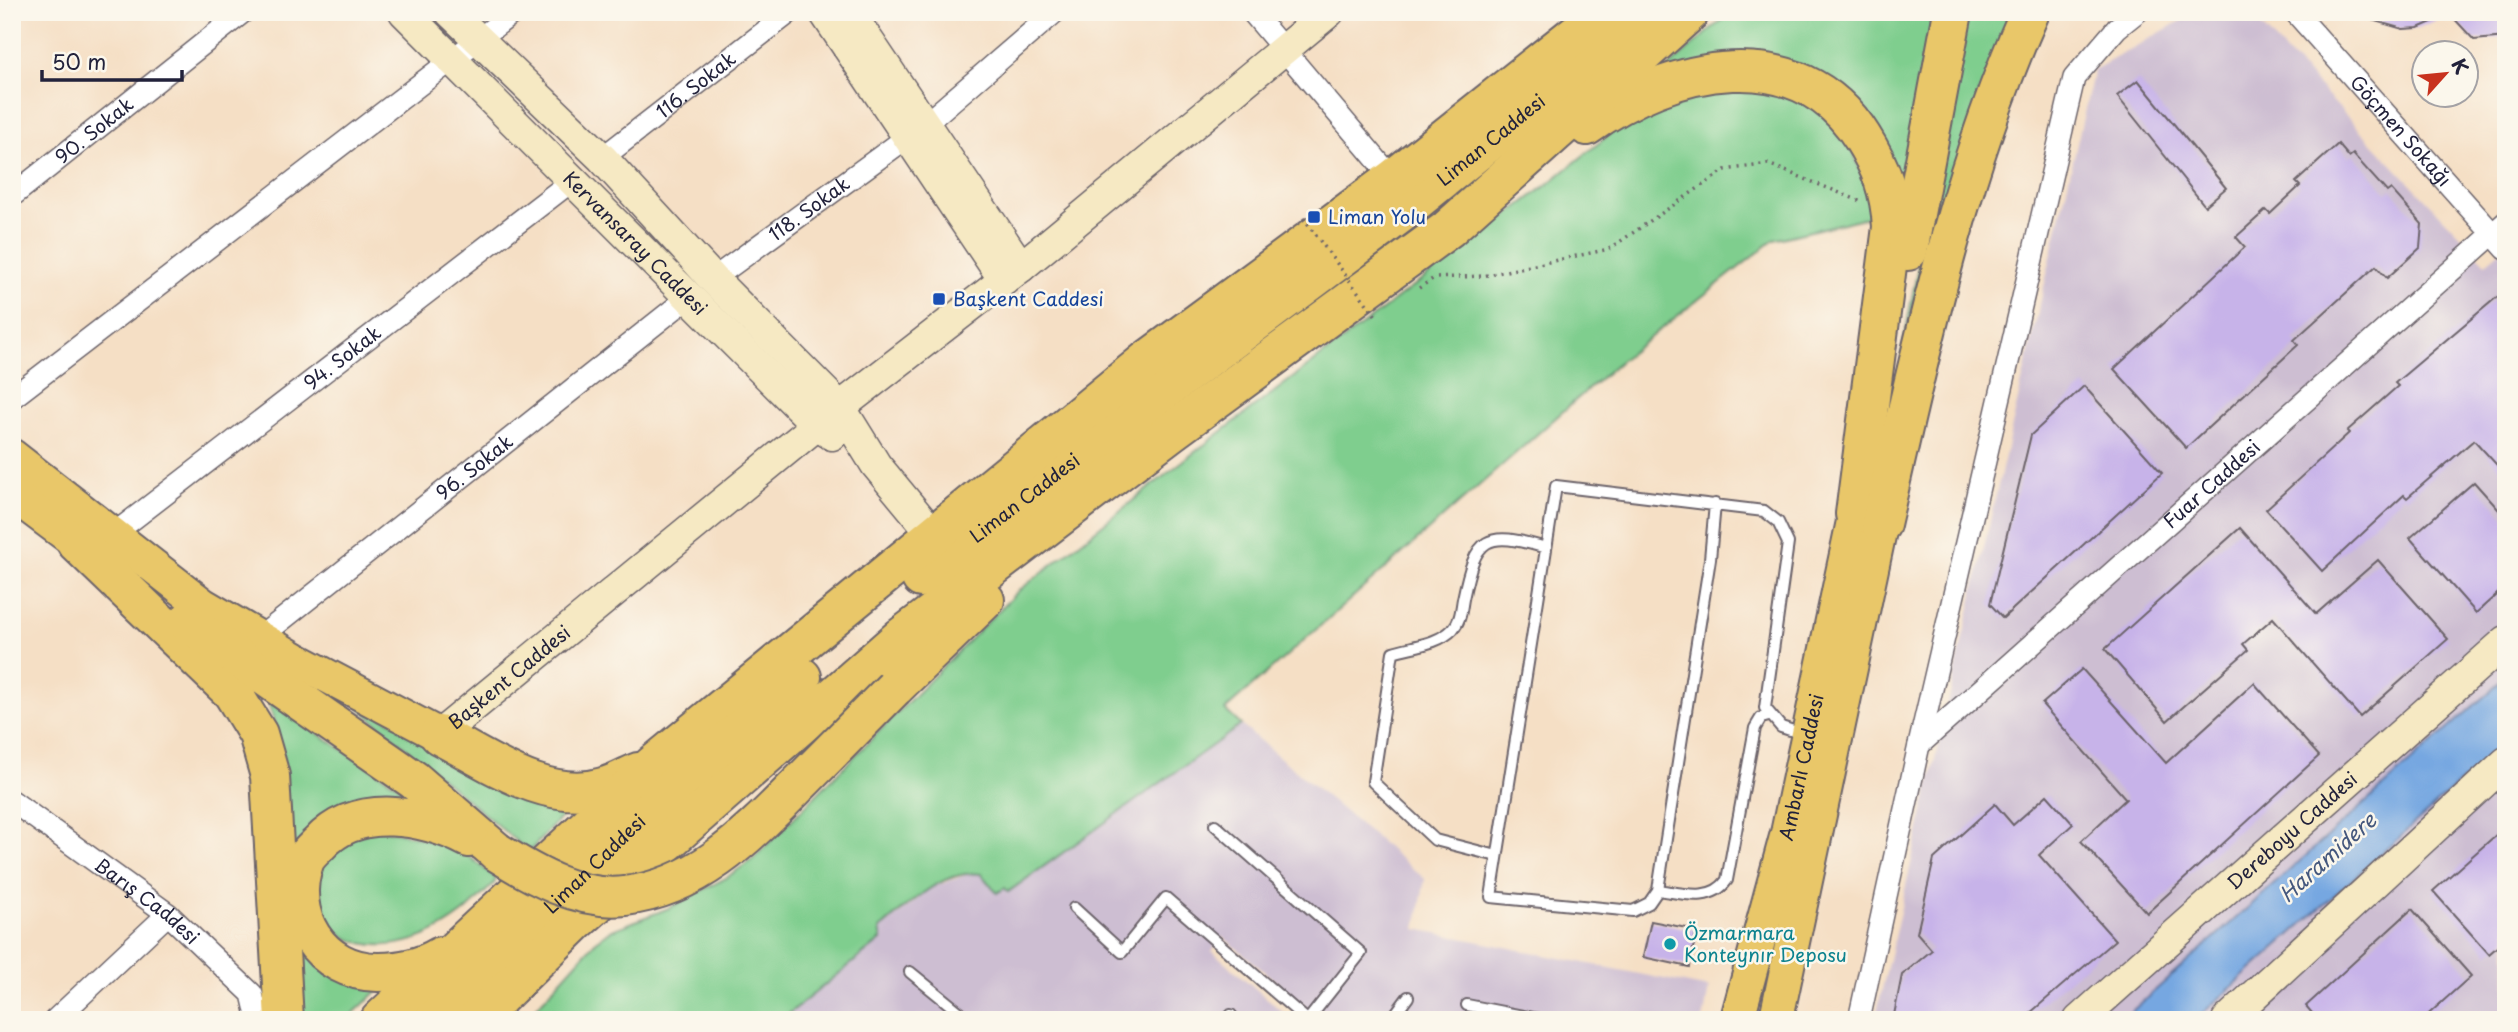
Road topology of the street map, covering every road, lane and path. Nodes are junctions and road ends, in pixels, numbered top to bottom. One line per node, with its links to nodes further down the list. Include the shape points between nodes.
1 (243, 12): 25 (street, 90. Sokak)
2 (404, 12): 20 (street, Kervansaray Caddesi)
3 (450, 12): 18 (street, Kervansaray Caddesi)
4 (514, 12): 18 (street)
5 (790, 12): 22 (street, 116. Sokak)
6 (824, 12): 21 (street)
7 (849, 12): 21 (street)
8 (1055, 12): 21 (street, 118. Sokak)
9 (1252, 12): 19 (street)
10 (1329, 12): 19 (street, Başkent Caddesi)
11 (1603, 12): 23 (highway)
12 (1649, 12): 70 (highway, Liman Caddesi, via 1400,214 873,616 680,781)
13 (1690, 12): 28 (highway, Liman Caddesi)
14 (1953, 12): 41 (highway, via 1891,343)
15 (2031, 12): 41 (highway, via 1972,163)
16 (2137, 12): 50 (street, via 2074,78)
17 (2295, 12): 29 (street, Göçmen Sokağı)
18 (478, 41): 20 (street); 22 (street, Kervansaray Caddesi)
19 (1284, 50): 23 (street); 30 (street, Başkent Caddesi)
20 (451, 61): 24 (street, Kervansaray Caddesi); 35 (street)
21 (915, 131): 30 (street); 32 (street, 118. Sokak)
22 (602, 158): 32 (street, Kervansaray Caddesi)
23 (1393, 179): 42 (highway, via 1146,361)
24 (573, 180): 33 (street, Kervansaray Caddesi); 43 (street, 94. Sokak)
25 (12, 196)
26 (1891, 212): 28 (highway, via 1879,163 1845,115 1821,92 1790,77 1747,70 1705,73 1656,88 1601,117); 31 (path, via 1768,164 1726,170 1609,248 1483,276); 41 (highway)
27 (1303, 218): 34 (path, bridge)
28 (1448, 229): 37 (highway, Liman Caddesi)
29 (2501, 235): 50 (street, Fuar Caddesi)
30 (1012, 273): 36 (street, Başkent Caddesi)
31 (1434, 278)
32 (713, 279): 36 (street, Kervansaray Caddesi)
33 (689, 297): 36 (street, Kervansaray Caddesi); 45 (street, 96. Sokak)
34 (1376, 316)
35 (12, 398)
36 (828, 416): 42 (street, Kervansaray Caddesi); 48 (street, Başkent Caddesi)
37 (1171, 432): 55 (highway, bridge, via 1032,555 726,854 690,876 624,896 585,893 537,877); 62 (highway, Liman Caddesi, via 900,639)
38 (12, 456): 43 (main road)
39 (12, 494): 43 (main road)
40 (1715, 504): 44 (lane, via 1556,486); 47 (lane, via 1764,511 1778,522 1788,543 1766,694); 57 (lane)
41 (1868, 519): 49 (main road, Ambarlı Caddesi); 60 (main road, Ambarlı Caddesi)
42 (934, 535): 52 (highway)
43 (94, 539): 45 (main road); 55 (highway, via 414,780); 68 (highway, via 232,692 258,734 270,776)
44 (1546, 548): 56 (lane); 56 (lane, via 1507,537 1483,545 1474,557 1460,617 1452,630 1439,639 1393,652 1373,782 1435,840)
45 (259, 638): 48 (main road)
46 (2506, 640): 81 (street, Dereboyu Caddesi)
47 (1769, 716): 49 (lane, via 1781,727); 57 (lane, via 1761,718 1755,728 1727,880 1719,890 1704,895)
48 (439, 735): 52 (highway, via 527,781 572,791 602,788)
49 (1807, 736): 77 (main road, Ambarlı Caddesi, via 1788,831)
50 (1919, 745): 80 (street)
51 (2506, 762): 82 (street)
52 (653, 765): 61 (highway)
53 (12, 801): 59 (street, Barış Caddesi)
54 (1216, 825): 74 (lane, via 1361,953)
55 (497, 852): 61 (highway, via 438,826 404,817 377,817 348,823 306,858 298,892 301,921 317,946 335,962 362,972 397,972 435,960)
56 (1497, 856): 57 (lane, via 1491,897 1633,911 1649,903)
57 (1658, 890)
58 (1074, 908): 74 (lane, via 1122,953 1166,898)
59 (168, 914): 66 (street); 67 (street, Barış Caddesi, via 252,994)
60 (1796, 930): 78 (main road, Ambarlı Caddesi); 79 (main road)
61 (478, 932): 69 (highway)
62 (533, 964): 71 (highway, Liman Caddesi); 72 (highway)
63 (910, 972): 73 (lane)
64 (1408, 997): 75 (lane)
65 (1467, 1005): 76 (lane)
66 (55, 1020)
67 (258, 1020)
68 (284, 1020)
69 (380, 1020)
70 (434, 1020)
71 (476, 1020)
72 (494, 1020)
73 (969, 1020)
74 (1307, 1020)
75 (1391, 1020)
76 (1544, 1020)
77 (1737, 1020)
78 (1776, 1020)
79 (1796, 1020)
80 (1859, 1020)
81 (2079, 1020)
82 (2227, 1020)

